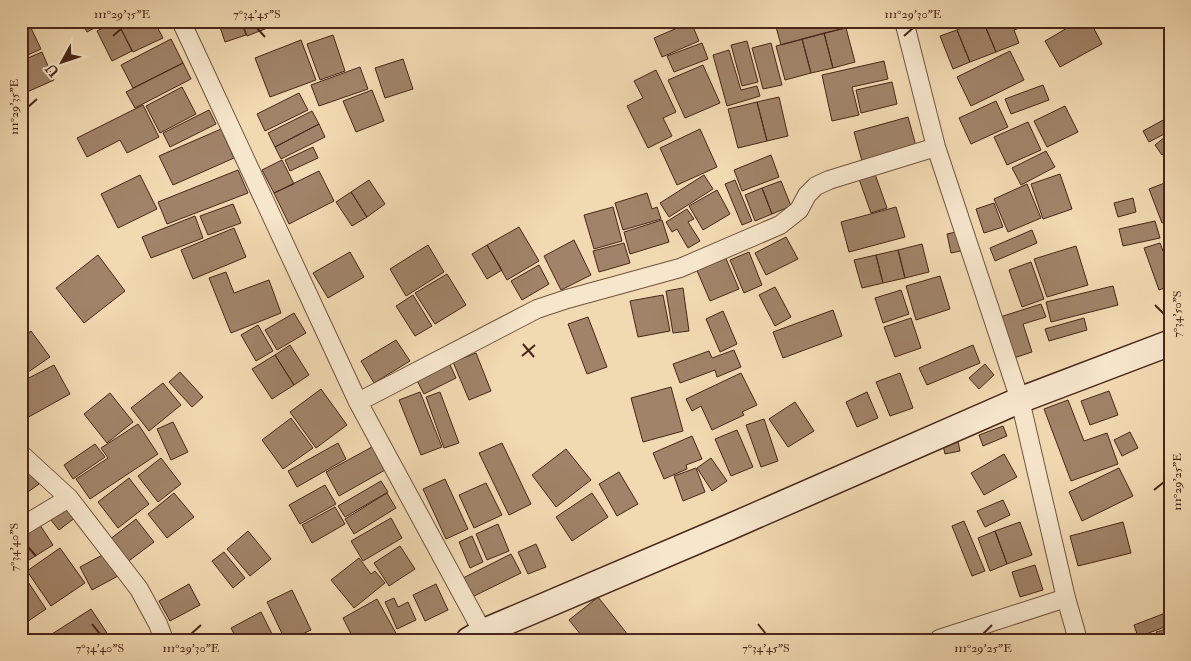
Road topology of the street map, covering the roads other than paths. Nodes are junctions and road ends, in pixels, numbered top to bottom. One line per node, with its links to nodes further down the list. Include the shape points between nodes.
1 (180, 21): 6 (street)
2 (904, 21): 3 (street)
3 (936, 147): 5 (street); 6 (street, via 816,186 798,210 780,225 680,268 537,308)
4 (1170, 343): 5 (street)
5 (1020, 400): 10 (street); 11 (street)
6 (358, 402): 11 (street)
7 (21, 454): 8 (street)
8 (69, 498): 9 (street); 13 (street, via 139,589)
9 (21, 527)
10 (1066, 598): 12 (street); 14 (street)
11 (480, 637)
12 (939, 638)
13 (164, 640)
14 (1078, 640)

